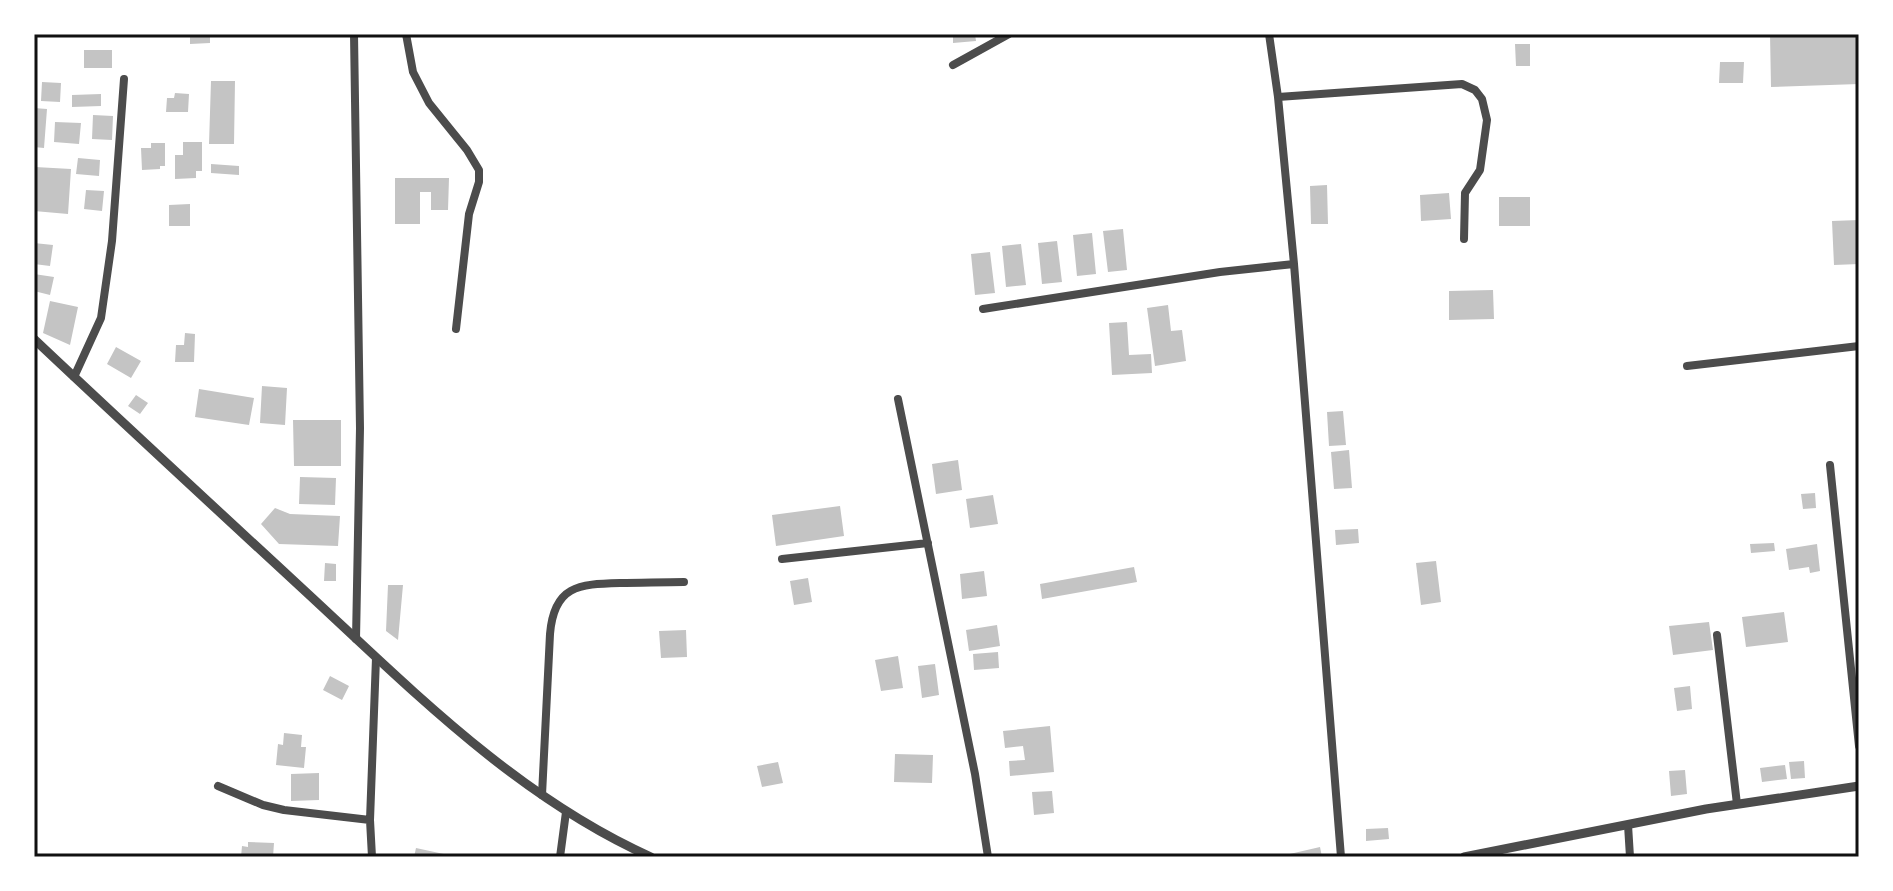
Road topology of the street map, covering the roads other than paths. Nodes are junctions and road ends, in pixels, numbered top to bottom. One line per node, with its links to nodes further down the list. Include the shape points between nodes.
1 (354, 34): 22 (street, via 360,428)
2 (406, 34): 11 (street, via 413,72 429,103 479,170)
3 (1009, 34): 5 (street)
4 (1269, 34): 7 (street)
5 (953, 65)
6 (124, 79): 15 (street, via 101,318)
7 (1278, 97): 8 (street, via 1462,84 1475,90 1487,120 1480,170 1465,193); 9 (street)
8 (1464, 239)
9 (1294, 264): 10 (street); 36 (street)
10 (983, 309)
11 (456, 329)
12 (34, 339): 15 (street)
13 (1859, 346): 14 (street)
14 (1687, 366)
15 (74, 377): 22 (street)
16 (898, 399): 18 (street)
17 (1830, 465): 24 (street)
18 (928, 543): 19 (street); 35 (street)
19 (782, 559)
20 (684, 582): 27 (street, via 583,584 558,602 551,614)
21 (1717, 635): 28 (street)
22 (356, 639): 23 (street)
23 (376, 658): 27 (street, via 483,752); 30 (street)
24 (1859, 746)
25 (218, 786): 30 (street, via 284,810)
26 (1859, 786): 28 (street)
27 (542, 795): 29 (street)
28 (1737, 804): 31 (street)
29 (566, 812): 33 (street); 34 (street)
30 (370, 820): 32 (street)
31 (1628, 825): 37 (street); 38 (street)
32 (372, 857)
33 (560, 857)
34 (651, 857)
35 (988, 857)
36 (1341, 857)
37 (1464, 857)
38 (1630, 857)

